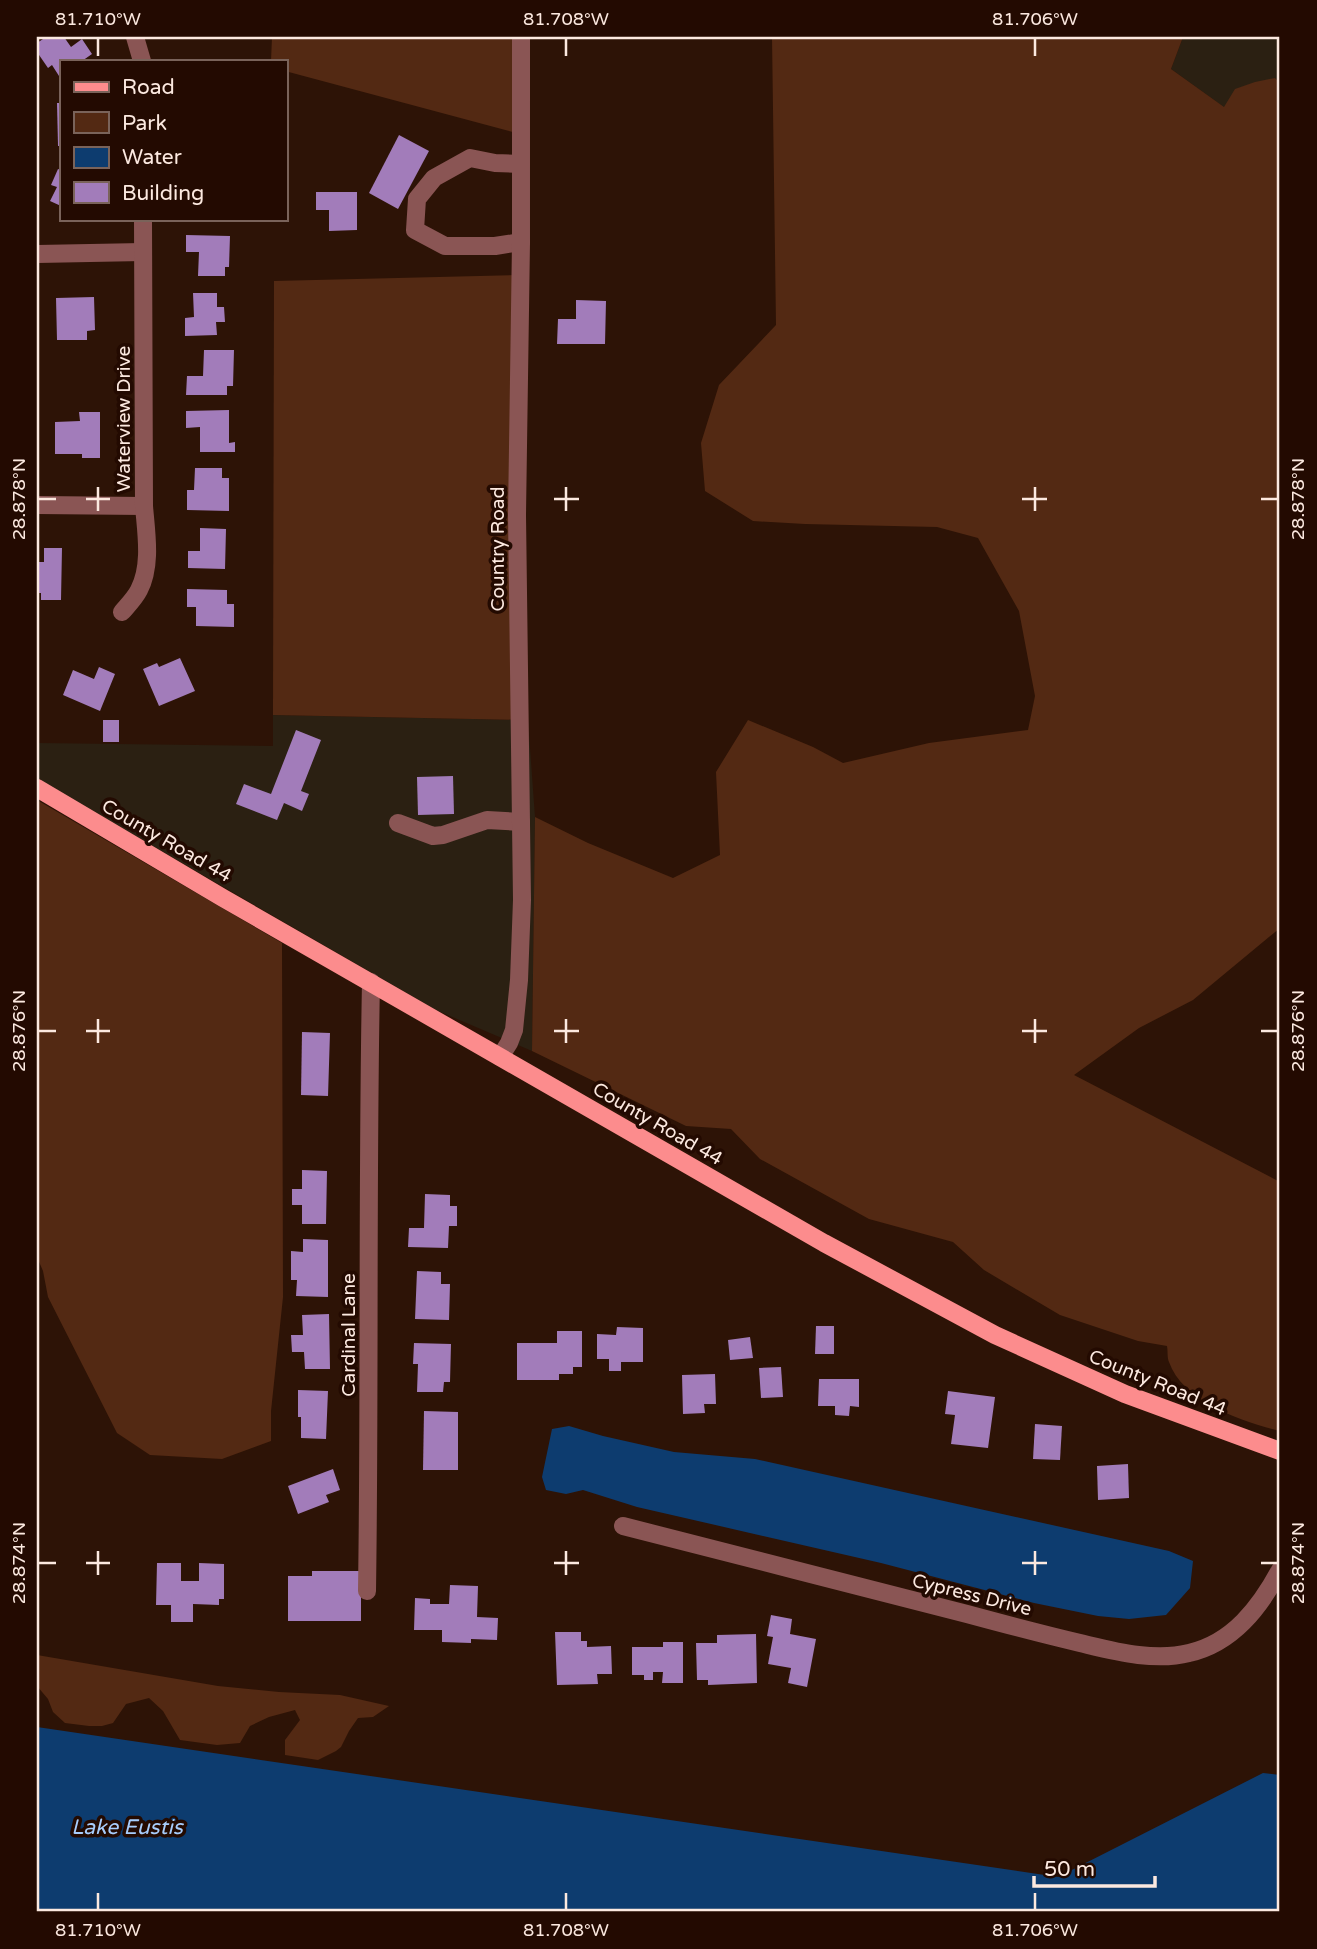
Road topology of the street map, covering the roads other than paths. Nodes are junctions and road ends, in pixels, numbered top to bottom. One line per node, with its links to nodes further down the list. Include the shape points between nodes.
1 (135, 37): 3 (street)
2 (521, 37): 4 (street, Country Road)
3 (142, 60)
4 (521, 164): 6 (street, Country Road); 6 (street, via 470,158 434,178 417,200 415,230 445,246)
5 (143, 220): 7 (street, Waterview Drive)
6 (521, 242): 14 (street, Country Road, via 517,515)
7 (143, 252): 8 (street); 10 (street, Waterview Drive)
8 (37, 254)
9 (37, 505): 10 (street)
10 (144, 506): 11 (street, Waterview Drive, via 145,572)
11 (122, 612)
12 (37, 788): 15 (main road, County Road 44)
13 (398, 822): 14 (street, via 433,836 487,820)
14 (521, 822): 16 (street, Country Road, via 519,980 514,1030)
15 (371, 982): 16 (main road, County Road 44); 20 (street, Cardinal Lane)
16 (500, 1057): 17 (main road, County Road 44, via 824,1243 995,1335 1125,1394)
17 (1280, 1451)
18 (623, 1526): 19 (street, Cypress Drive, via 1137,1655 1188,1654 1225,1637 1256,1610)
19 (1280, 1570)
20 (367, 1591)

